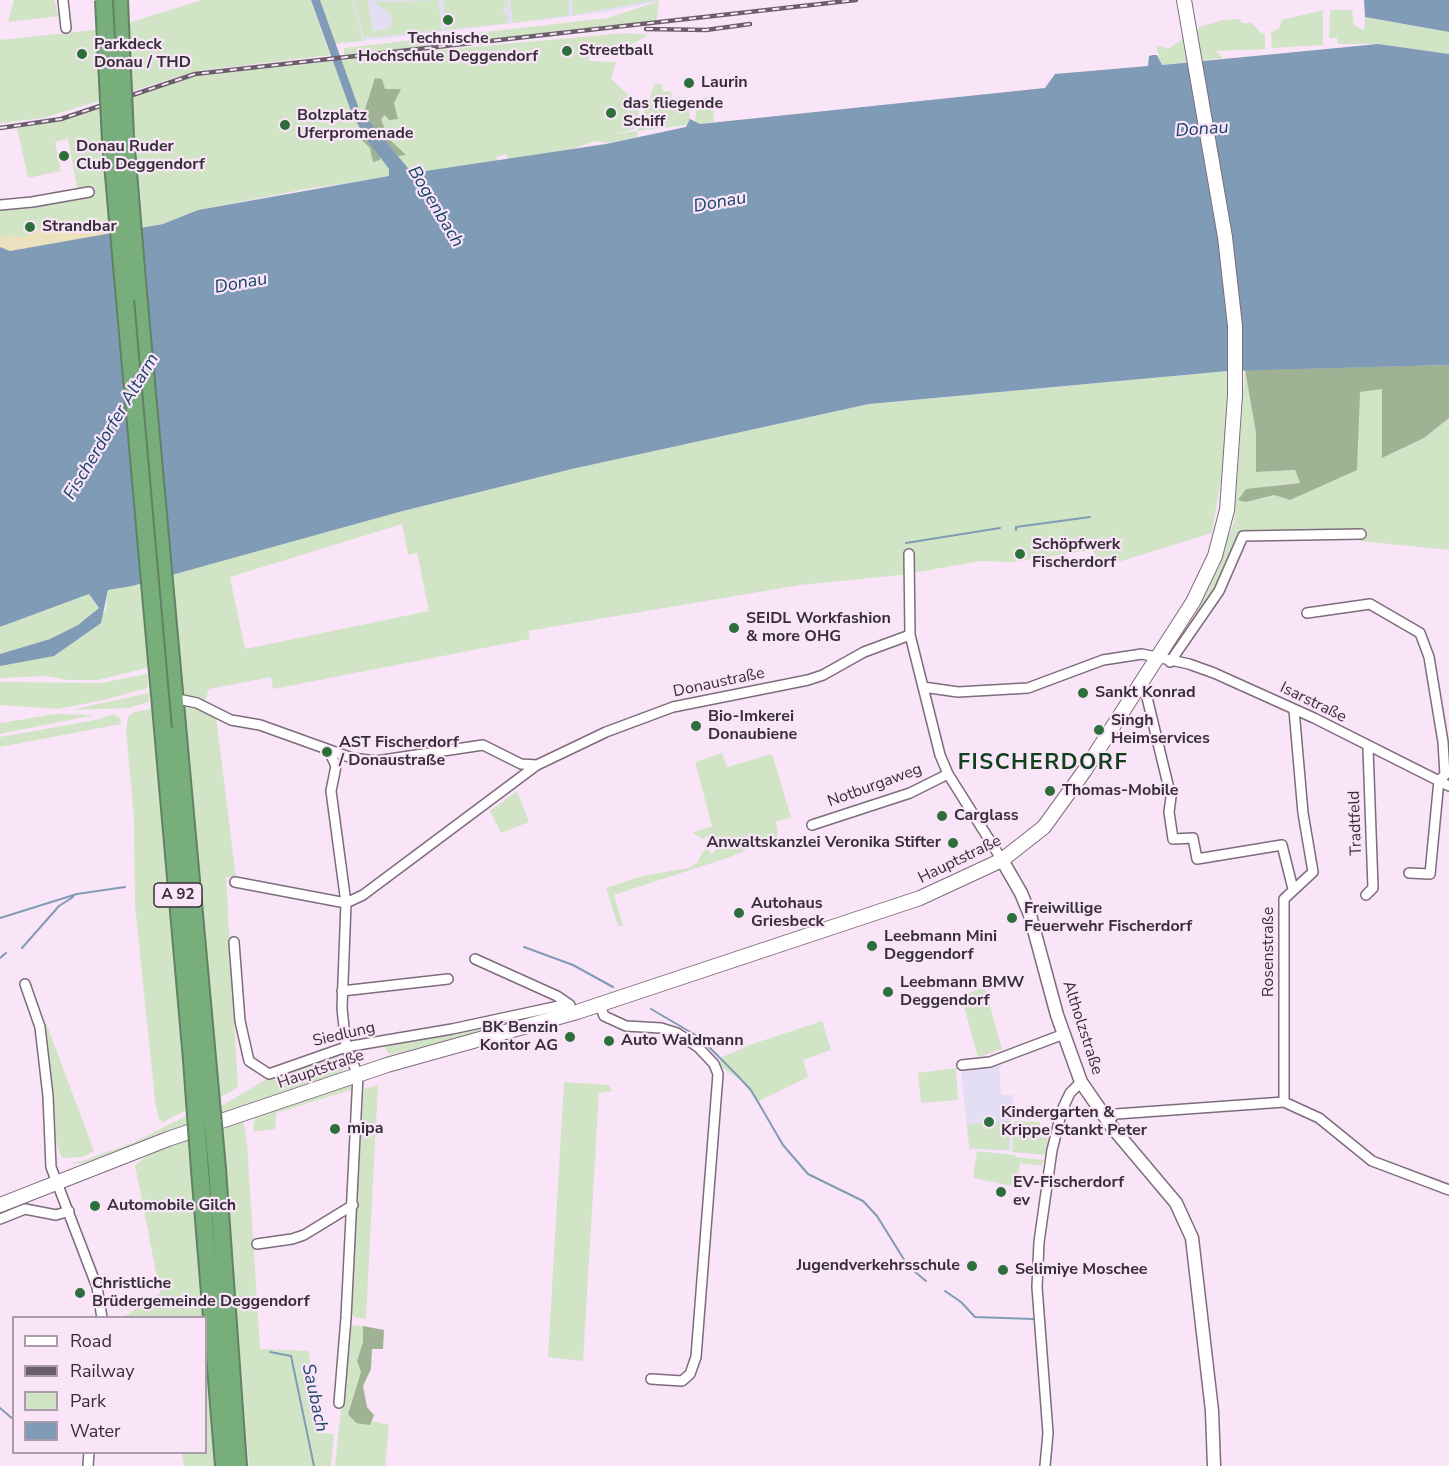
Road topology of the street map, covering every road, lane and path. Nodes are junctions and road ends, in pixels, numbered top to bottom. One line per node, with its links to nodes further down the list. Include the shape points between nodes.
1 (63, 0): 5 (street)
2 (104, 0): 17 (highway, A 92, bridge, via 112,153)
3 (119, 0): 17 (highway, A 92, bridge, via 125,136)
4 (1184, 0): 12 (main road, Hauptstraße, via 1223,226 1235,326 1235,395 1222,536 1207,577)
5 (66, 28)
6 (89, 192): 7 (street)
7 (0, 205)
8 (1361, 534): 12 (street, via 1243,536 1219,591)
9 (909, 554): 11 (street)
10 (1307, 613): 25 (street, via 1370,604 1420,633 1430,657 1443,741 1445,775)
11 (910, 635): 14 (street); 22 (street, Donaustraße, via 873,648 808,680 673,707 606,732)
12 (1164, 660): 13 (main road, Hauptstraße); 14 (street, Isarstraße, via 1142,654 1103,660 1028,688 957,692); 16 (street, Isarstraße, via 1214,673)
13 (1143, 681): 29 (main road, Hauptstraße, via 1044,827); 32 (street, via 1171,796 1173,839 1193,838 1197,859 1282,845)
14 (923, 687): 24 (street)
15 (183, 700): 19 (street, via 231,720 260,726)
16 (1294, 710): 18 (street, Isarstraße); 32 (street, Rosenstraße, via 1303,813 1313,872)
17 (170, 728): 44 (highway, A 92)
18 (1368, 748): 25 (street, Isarstraße); 33 (street, Tradtfeld, via 1373,888)
19 (329, 751): 20 (street); 23 (street)
20 (352, 758): 21 (street, via 376,761 483,745); 23 (street)
21 (513, 759): 22 (street); 26 (street)
22 (537, 765): 26 (street, Donaustraße)
23 (336, 766): 34 (street, via 331,791)
24 (948, 774): 28 (street, Notburgaweg, via 910,793); 29 (street)
25 (1439, 780): 27 (street, Isarstraße); 30 (street, via 1430,874)
26 (516, 783): 34 (street, Donaustraße, via 363,895)
27 (1449, 786)
28 (812, 825)
29 (1002, 860): 40 (main road, Hauptstraße, via 920,898); 42 (street, Altholzstraße, via 1030,915)
30 (1409, 873)
31 (235, 882): 34 (street)
32 (1293, 889): 48 (street, Rosenstraße, via 1284,899 1283,909)
33 (1366, 895)
34 (346, 903): 39 (street, Siedlung)
35 (234, 942): 43 (street, Siedlung, via 240,1021 249,1060 269,1074)
36 (475, 959): 41 (street, via 557,996)
37 (448, 979): 39 (street)
38 (25, 984): 50 (street, via 40,1027 51,1167)
39 (342, 991): 43 (street, Siedlung)
40 (600, 1005): 41 (main road, Hauptstraße); 58 (street, via 604,1016 626,1026 677,1033 698,1047 718,1074 696,1357 690,1374 682,1381)
41 (572, 1008): 43 (street, Siedlung); 46 (main road, Hauptstraße)
42 (1064, 1034): 45 (street, via 990,1062); 47 (street, Altholzstraße)
43 (346, 1042): 46 (street)
44 (200, 1059): 60 (highway, A 92, bridge, via 200,1170); 61 (highway, A 92, bridge, via 217,1169)
45 (962, 1065)
46 (358, 1075): 50 (main road, Hauptstraße, via 168,1139); 53 (street)
47 (1081, 1082): 49 (street, Altholzstraße); 62 (street, via 1070,1093 1058,1127 1038,1248 1037,1287 1048,1433)
48 (1284, 1102): 49 (street, via 1116,1114); 51 (street, via 1319,1118 1372,1161)
49 (1107, 1120): 63 (street, Altholzstraße, via 1176,1203 1192,1238 1212,1411)
50 (57, 1182): 52 (main road, Hauptstraße); 54 (street)
51 (1449, 1190)
52 (0, 1205)
53 (352, 1205): 56 (street, via 304,1235); 59 (street)
54 (69, 1211): 55 (street, via 56,1215 25,1209); 57 (street, via 97,1287)
55 (0, 1219)
56 (257, 1244)
57 (102, 1316)
58 (651, 1379)
59 (339, 1403)
60 (224, 1466)
61 (238, 1466)
62 (1045, 1466)
63 (1214, 1466)

